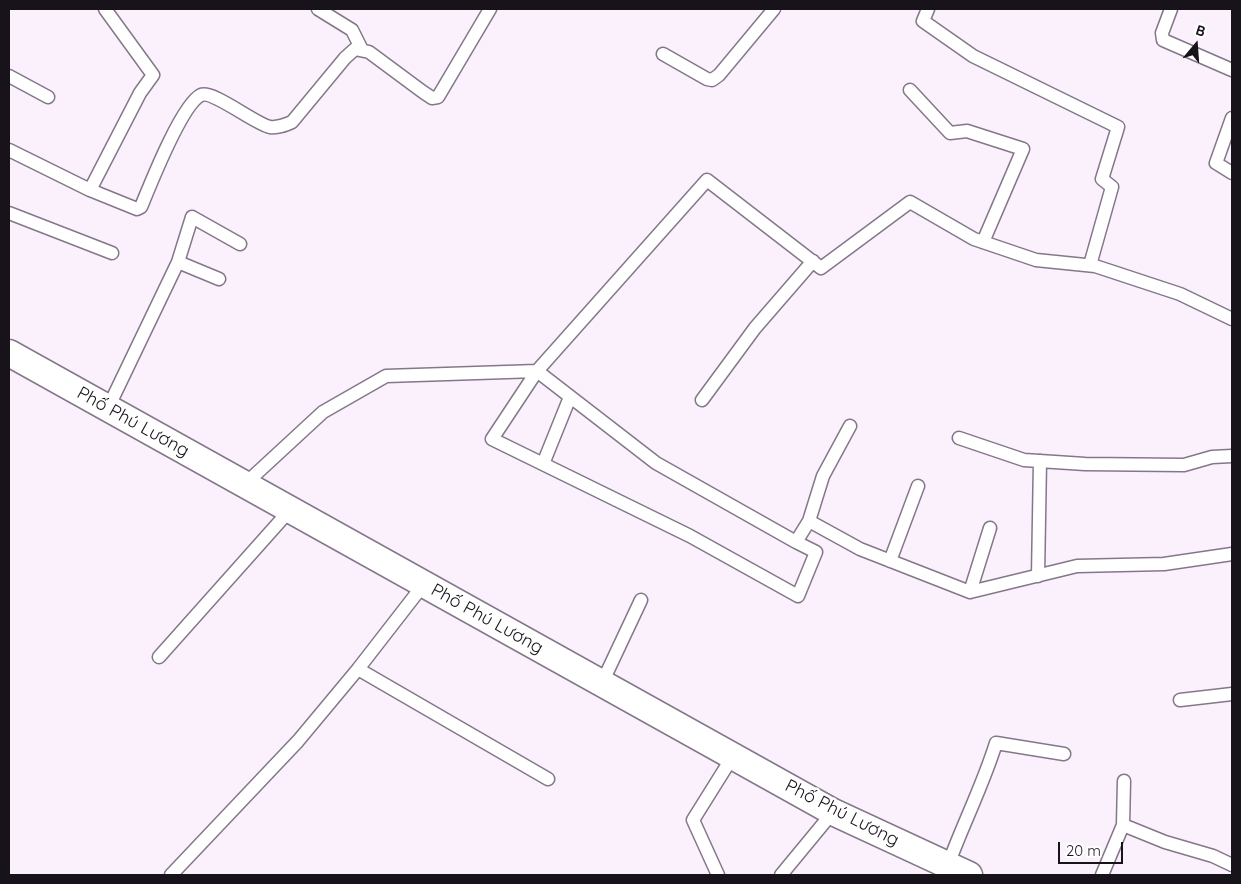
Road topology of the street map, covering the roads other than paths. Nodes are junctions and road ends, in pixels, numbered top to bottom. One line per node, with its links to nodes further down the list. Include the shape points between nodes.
1 (105, 9): 16 (lane, via 154,75 140,93)
2 (318, 9): 7 (lane, via 352,30)
3 (490, 9): 7 (lane, via 438,97 432,98)
4 (774, 9): 8 (lane, via 712,80)
5 (928, 9): 23 (lane, via 923,21 973,56 1118,127 1102,179 1112,187)
6 (1171, 9): 9 (lane, via 1162,33 1163,40)
7 (362, 50): 16 (lane, via 351,51 292,122 284,126 266,126 215,98 206,94 199,96 184,113 141,207 130,207)
8 (663, 54)
9 (1232, 70)
10 (9, 76): 12 (lane)
11 (910, 90): 18 (lane, via 950,133 966,131 1024,149)
12 (48, 97)
13 (1232, 118): 15 (lane, via 1216,163)
14 (9, 150): 16 (lane)
15 (1232, 173)
16 (90, 190)
17 (9, 213): 20 (lane)
18 (983, 242): 21 (lane, via 910,202 821,268); 23 (lane, via 1036,260)
19 (240, 244): 22 (lane, via 192,217)
20 (112, 254)
21 (813, 261): 27 (lane, via 707,180); 29 (lane, via 755,328)
22 (178, 262): 24 (lane); 30 (lane)
23 (1090, 265): 25 (lane, via 1180,294)
24 (219, 279)
25 (1232, 319)
26 (9, 353): 30 (street, Phố Phú Lương)
27 (537, 370): 28 (lane); 35 (lane, via 492,439); 36 (lane, via 386,376 323,412)
28 (570, 396): 35 (lane); 41 (lane, via 656,464)
29 (702, 400)
30 (108, 408): 36 (street, Phố Phú Lương)
31 (850, 426): 39 (lane, via 823,476)
32 (959, 438): 34 (lane, via 1024,460)
33 (1232, 456): 34 (lane, via 1212,457 1184,465)
34 (1040, 461): 44 (lane)
35 (543, 464): 41 (lane, via 690,536 798,596 816,552)
36 (245, 484): 38 (street, Phố Phú Lương)
37 (918, 486): 43 (lane)
38 (290, 510): 45 (street, Phố Phú Lương); 48 (lane)
39 (809, 522): 41 (lane); 43 (lane)
40 (990, 528): 46 (lane)
41 (796, 542)
42 (1232, 554): 44 (lane, via 1164,564 1077,566)
43 (890, 561): 46 (lane)
44 (1038, 576): 46 (lane)
45 (424, 584): 49 (lane); 50 (street, Phố Phú Lương)
46 (970, 592)
47 (641, 600): 50 (lane)
48 (159, 658)
49 (358, 669): 55 (lane); 61 (lane, via 298,742)
50 (602, 683): 54 (street, Phố Phú Lương)
51 (1232, 694): 52 (lane)
52 (1180, 700)
53 (1064, 754): 60 (lane, via 996,743 988,770 966,815)
54 (732, 756): 57 (street, Phố Phú Lương); 62 (lane, via 693,820)
55 (548, 779)
56 (1124, 781): 58 (lane)
57 (833, 812): 60 (street, Phố Phú Lương); 63 (lane)
58 (1123, 825): 59 (lane, via 1213,856); 64 (lane)
59 (1232, 866)
60 (959, 870)
61 (172, 875)
62 (718, 875)
63 (781, 875)
64 (1102, 875)

